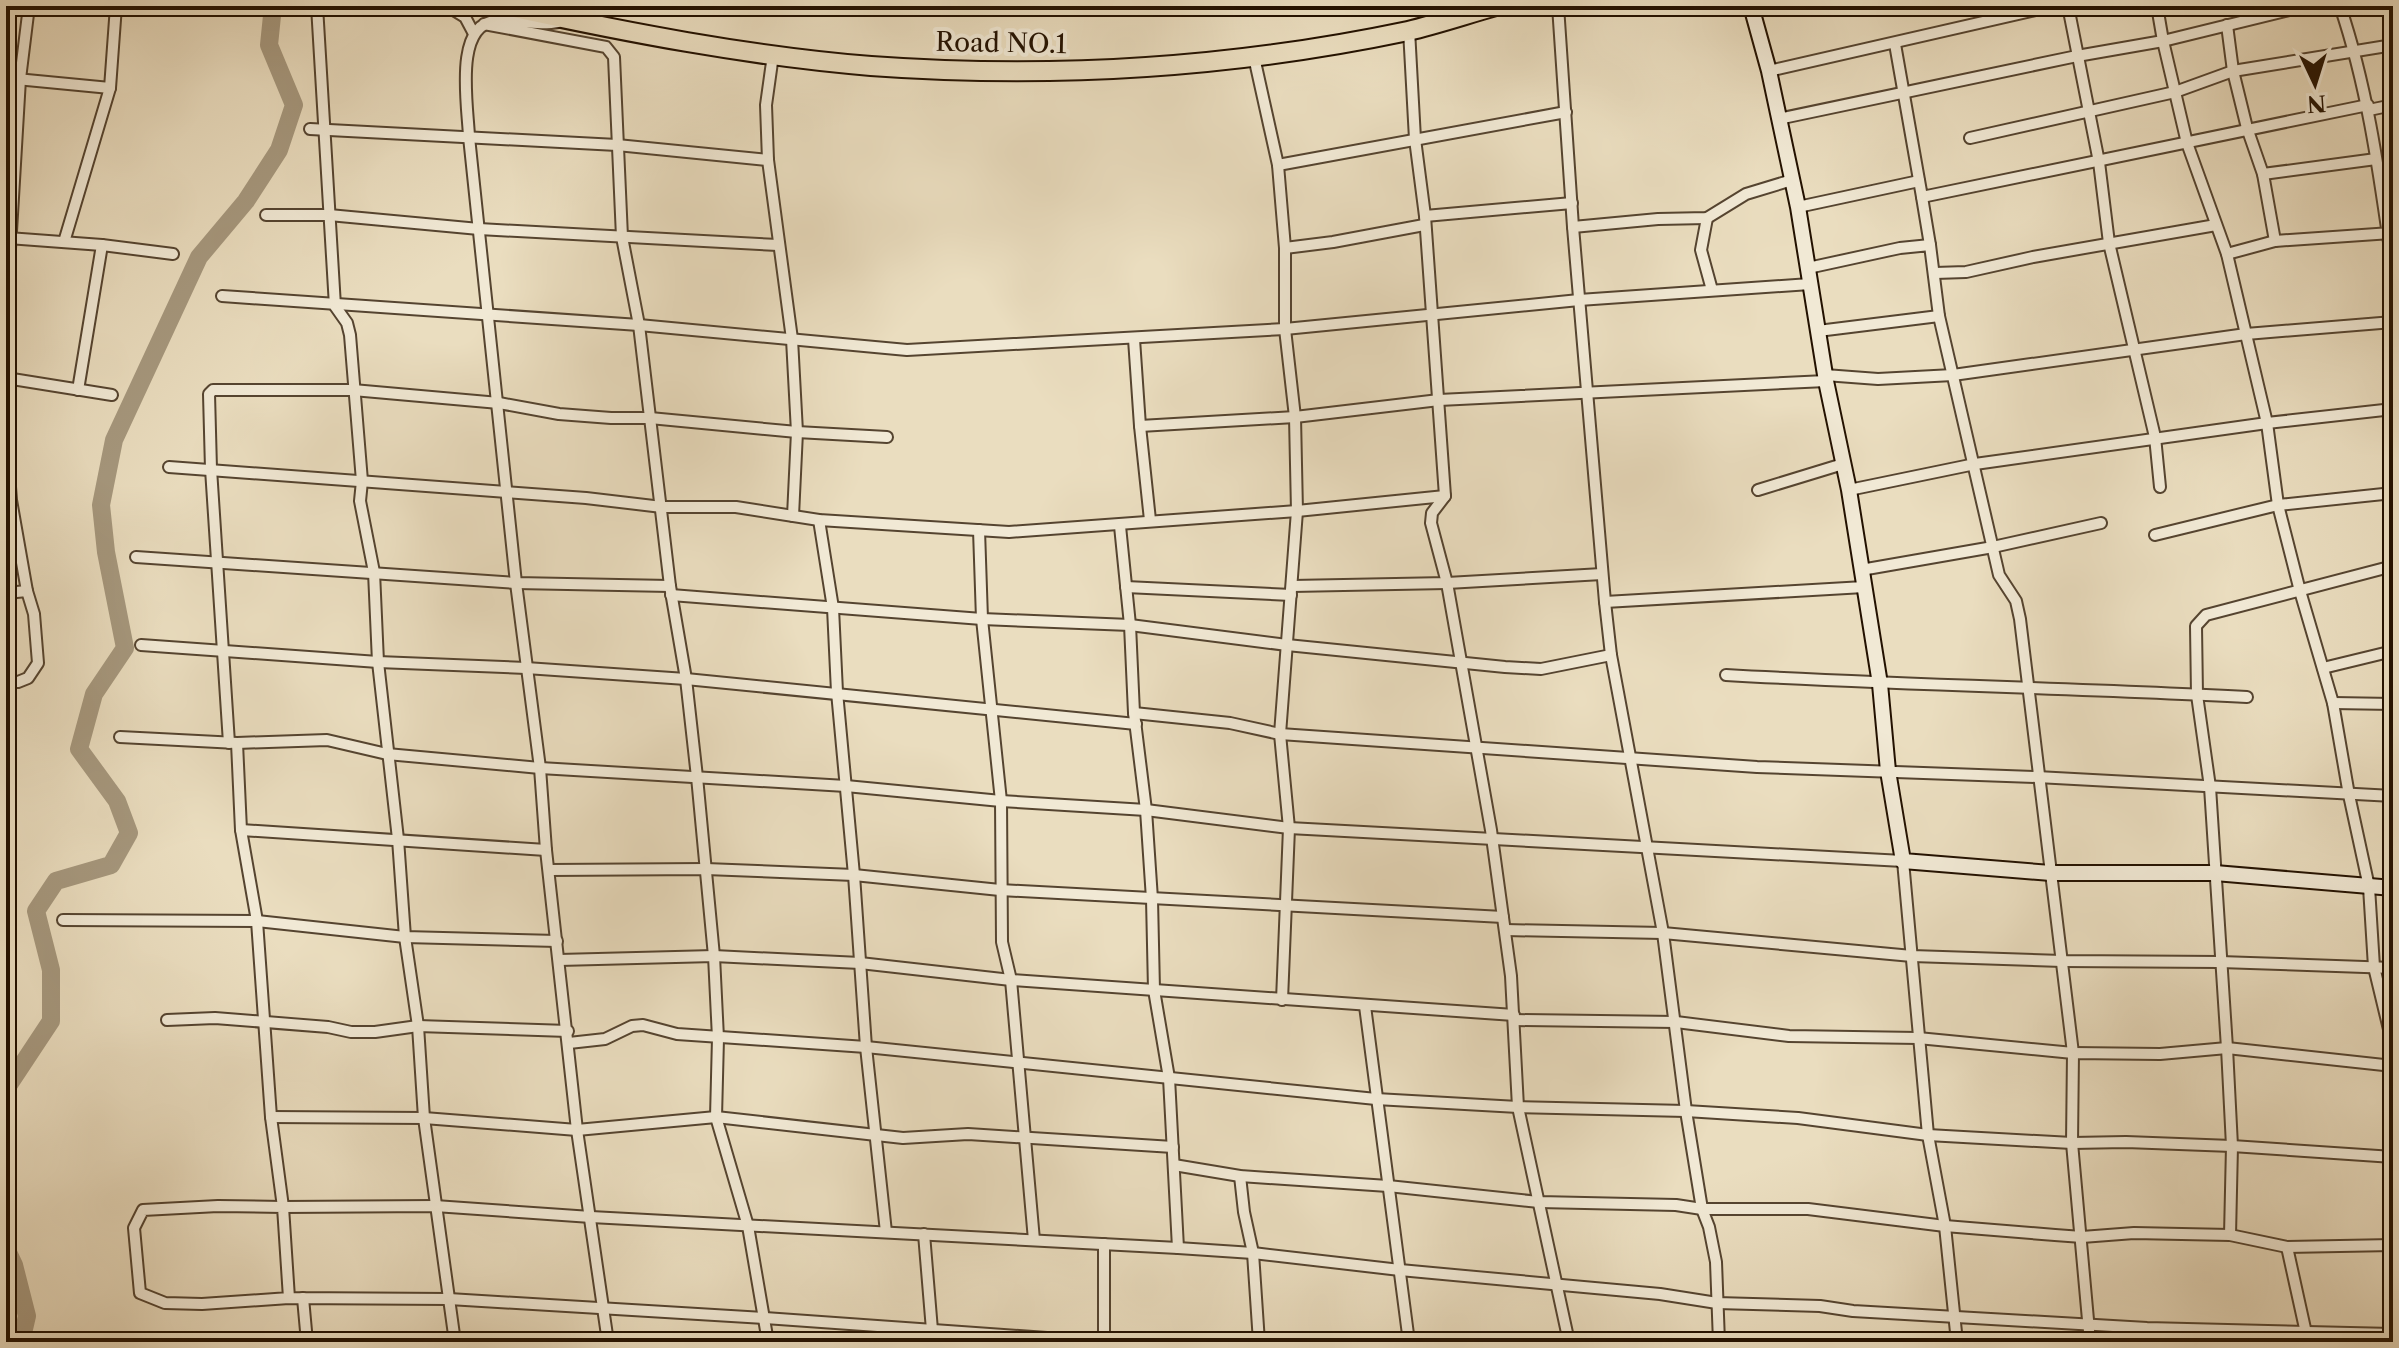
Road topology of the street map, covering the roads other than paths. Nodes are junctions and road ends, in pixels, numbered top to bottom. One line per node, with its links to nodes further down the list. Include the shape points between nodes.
1 (29, 6): 29 (street)
2 (116, 6): 30 (street)
3 (317, 6): 38 (street)
4 (447, 6): 18 (street, via 465,17)
5 (505, 6): 14 (highway, Road NO.1)
6 (1496, 6): 17 (highway, Road NO.1)
7 (1558, 6): 35 (street)
8 (1751, 6): 26 (street)
9 (2053, 6): 20 (street)
10 (2068, 6): 24 (street)
11 (2157, 6): 19 (street)
12 (2306, 6): 16 (street)
13 (2340, 6): 22 (street)
14 (568, 19): 15 (street); 23 (highway, Road NO.1)
15 (484, 24): 18 (street); 45 (street, via 611,51)
16 (2227, 25): 19 (street); 27 (street)
17 (1409, 30): 25 (highway, Road NO.1); 43 (street)
18 (473, 32): 41 (street, via 466,74)
19 (2163, 41): 24 (street); 32 (street)
20 (1895, 44): 26 (street); 31 (street)
21 (2393, 45): 22 (street)
22 (2355, 51): 27 (street); 34 (street)
23 (773, 55): 25 (highway, Road NO.1, via 997,71 1115,69); 47 (street, via 766,105)
24 (2077, 56): 31 (street); 36 (street)
25 (1254, 57): 49 (street)
26 (1769, 71): 37 (street)
27 (2233, 71): 32 (street); 39 (street)
28 (6, 78): 29 (street)
29 (20, 79): 30 (street); 65 (street)
30 (110, 88): 67 (street)
31 (1905, 92): 37 (street); 52 (street)
32 (2175, 92): 36 (street); 44 (street)
33 (2393, 105): 34 (street)
34 (2369, 107): 39 (street); 46 (street)
35 (1566, 112): 43 (street); 54 (street)
36 (2089, 112): 42 (street); 48 (street)
37 (1778, 119): 51 (street)
38 (325, 128): 40 (street); 41 (street); 57 (street)
39 (2247, 128): 44 (street); 50 (street)
40 (310, 129)
41 (469, 137): 45 (street); 62 (street)
42 (1970, 138)
43 (1415, 139): 49 (street); 59 (street)
44 (2187, 143): 48 (street); 60 (street)
45 (617, 145): 47 (street); 64 (street)
46 (2376, 159): 50 (street); 63 (street)
47 (768, 160): 70 (street)
48 (2099, 162): 53 (street); 68 (street)
49 (1278, 165): 72 (street)
50 (2263, 174): 66 (street)
51 (1792, 180): 55 (street); 58 (street, via 1757,189)
52 (1919, 181): 53 (street); 55 (street)
53 (1922, 197): 71 (street)
54 (1572, 203): 59 (street); 61 (street)
55 (1798, 207): 77 (street)
56 (266, 215): 57 (street)
57 (329, 215): 62 (street); 81 (street)
58 (1707, 218): 61 (street); 78 (street, via 1701,250)
59 (1424, 220): 72 (street); 82 (street)
60 (2216, 225): 68 (street); 74 (street)
61 (1573, 227): 80 (street)
62 (479, 229): 64 (street); 84 (street)
63 (2390, 233): 66 (street); 75 (street)
64 (622, 237): 70 (street); 87 (street)
65 (9, 239): 67 (street); 83 (street)
66 (2275, 241): 74 (street)
67 (64, 242): 69 (street)
68 (2109, 243): 76 (street, via 1966,272); 93 (street)
69 (102, 245): 73 (street); 97 (street)
70 (778, 245): 91 (street)
71 (1930, 245): 76 (street); 77 (street, via 1900,248)
72 (1285, 248): 88 (street)
73 (173, 254)
74 (2227, 254): 90 (street)
75 (2393, 270)
76 (1935, 273): 85 (street)
77 (1809, 276): 78 (street); 89 (street)
78 (1712, 290): 80 (street)
79 (222, 296): 81 (street)
80 (1579, 300): 82 (street); 99 (street)
81 (335, 306): 84 (street); 98 (street, via 350,335)
82 (1430, 314): 88 (street); 101 (street)
83 (6, 316)
84 (489, 316): 87 (street); 102 (street)
85 (1939, 316): 89 (street); 94 (street)
86 (2393, 322): 90 (street)
87 (639, 325): 91 (street); 105 (street)
88 (1285, 329): 92 (street); 104 (street)
89 (1818, 331): 96 (street)
90 (2246, 334): 93 (street); 106 (street)
91 (792, 339): 92 (street, via 907,350); 108 (street)
92 (1134, 339): 107 (street)
93 (2134, 348): 94 (street); 111 (street)
94 (1953, 375): 96 (street); 113 (street)
95 (6, 378): 97 (street)
96 (1826, 378): 99 (street); 112 (street)
97 (78, 390): 100 (street)
98 (353, 390): 102 (street); 115 (street, via 210,391); 116 (street)
99 (1589, 394): 101 (street); 139 (street)
100 (112, 395)
101 (1439, 400): 104 (street); 122 (street)
102 (499, 403): 105 (street, via 559,414); 120 (street)
103 (2393, 409): 106 (street)
104 (1295, 417): 107 (street); 125 (street)
105 (650, 418): 108 (street); 124 (street)
106 (2267, 423): 111 (street); 123 (street)
107 (1140, 426): 128 (street)
108 (797, 432): 110 (street); 126 (street)
109 (6, 435): 145 (street)
110 (887, 437)
111 (2155, 437): 113 (street); 117 (street)
112 (1843, 464): 118 (street); 119 (street)
113 (1975, 464): 119 (street); 133 (street)
114 (169, 467): 115 (street)
115 (211, 469): 116 (street); 135 (street)
116 (362, 481): 120 (street); 138 (street, via 360,501)
117 (2160, 487)
118 (1758, 490)
119 (1849, 490): 137 (street)
120 (508, 493): 124 (street); 140 (street)
121 (2393, 493): 123 (street)
122 (1445, 496): 125 (street); 141 (street, via 1431,523)
123 (2278, 505): 132 (street); 147 (street)
124 (662, 507): 126 (street, via 736,507); 144 (street)
125 (1297, 511): 128 (street); 146 (street)
126 (793, 516): 127 (street)
127 (819, 520): 131 (street); 150 (street)
128 (1150, 520): 130 (street)
129 (2101, 523): 133 (street)
130 (1120, 526): 131 (street); 142 (street)
131 (979, 530): 151 (street)
132 (2155, 535)
133 (1993, 547): 137 (street); 166 (street, via 1999,575 2016,601)
134 (136, 557): 135 (street)
135 (218, 563): 138 (street); 155 (street)
136 (2393, 566): 147 (street)
137 (1861, 570): 143 (street)
138 (374, 572): 140 (street); 158 (street)
139 (1602, 574): 141 (street); 149 (street)
140 (516, 583): 144 (street); 160 (street)
141 (1447, 583): 146 (street); 159 (street)
142 (1126, 587): 146 (street); 152 (street)
143 (1864, 587): 149 (street); 165 (street)
144 (670, 590): 150 (street); 163 (street)
145 (27, 591): 148 (street); 164 (street, via 38,663 28,678)
146 (1292, 591): 154 (street)
147 (2300, 591): 161 (street); 168 (street, via 2200,620)
148 (6, 593)
149 (1605, 602): 157 (street)
150 (833, 608): 151 (street); 167 (street)
151 (982, 619): 152 (street); 172 (street)
152 (1130, 625): 154 (street); 173 (street)
153 (141, 645): 155 (street)
154 (1287, 645): 159 (street); 174 (street)
155 (224, 651): 158 (street); 176 (street)
156 (2393, 651): 161 (street)
157 (1611, 655): 159 (street, via 1541,669); 179 (street)
158 (378, 662): 160 (street); 178 (street)
159 (1461, 663): 177 (street)
160 (526, 668): 163 (street); 180 (street)
161 (2323, 668): 170 (street)
162 (1726, 675): 165 (street)
163 (686, 679): 167 (street); 182 (street)
164 (6, 682)
165 (1880, 684): 166 (street); 181 (street)
166 (2029, 686): 168 (street); 183 (street)
167 (837, 692): 172 (street); 184 (street)
168 (2197, 695): 169 (street); 185 (street)
169 (2247, 697)
170 (2333, 703): 171 (street); 186 (street)
171 (2393, 704)
172 (990, 709): 173 (street); 188 (street)
173 (1135, 719): 174 (street, via 1230,723); 189 (street)
174 (1280, 734): 177 (street); 190 (street)
175 (120, 737): 176 (street)
176 (233, 743): 178 (street, via 327,740); 191 (street)
177 (1476, 748): 179 (street); 192 (street)
178 (387, 754): 180 (street); 193 (street)
179 (1630, 757): 181 (street); 194 (street)
180 (540, 768): 182 (street); 195 (street)
181 (1888, 771): 183 (street); 196 (street)
182 (697, 777): 184 (street); 197 (street)
183 (2037, 777): 185 (street); 199 (street)
184 (846, 786): 188 (street); 201 (street)
185 (2210, 787): 186 (street); 200 (street)
186 (2349, 795): 187 (street); 202 (street)
187 (2393, 796)
188 (1001, 801): 189 (street); 204 (street)
189 (1146, 810): 190 (street); 205 (street)
190 (1289, 828): 192 (street); 206 (street)
191 (241, 830): 193 (street); 209 (street)
192 (1492, 838): 194 (street); 207 (street)
193 (398, 839): 195 (street); 212 (street)
194 (1645, 845): 196 (street); 211 (street)
195 (546, 850): 198 (street)
196 (1903, 861): 199 (street); 215 (street)
197 (706, 869): 198 (street); 201 (street); 214 (street)
198 (549, 870): 213 (street)
199 (2051, 873): 200 (street); 217 (street)
200 (2215, 873): 202 (street); 218 (street)
201 (854, 875): 204 (street); 219 (street)
202 (2369, 887): 203 (street); 220 (street)
203 (2393, 888)
204 (1000, 890): 205 (street); 222 (street, via 1002,942)
205 (1152, 899): 206 (street); 223 (street)
206 (1287, 906): 207 (street); 224 (street)
207 (1503, 917): 210 (street)
208 (63, 920): 209 (street)
209 (257, 921): 212 (street); 229 (street)
210 (1506, 930): 211 (street); 226 (street)
211 (1663, 933): 215 (street); 228 (street)
212 (405, 937): 213 (street); 230 (street)
213 (557, 941): 216 (street)
214 (714, 956): 216 (street); 219 (street); 232 (street)
215 (1912, 956): 217 (street); 233 (street)
216 (559, 960): 231 (street)
217 (2062, 961): 218 (street); 237 (street)
218 (2220, 962): 220 (street); 236 (street)
219 (860, 963): 222 (street); 235 (street)
220 (2374, 967): 221 (street); 234 (street)
221 (2393, 968)
222 (1011, 980): 223 (street); 238 (street)
223 (1154, 990): 224 (street); 240 (street)
224 (1282, 1000): 225 (street)
225 (1365, 1006): 226 (street); 241 (street)
226 (1514, 1017): 228 (street); 242 (street)
227 (167, 1020): 229 (street)
228 (1676, 1022): 233 (street, via 1789,1036); 243 (street)
229 (264, 1023): 230 (street, via 351,1032); 244 (street)
230 (418, 1026): 231 (street); 246 (street)
231 (568, 1037): 232 (street, via 605,1039 643,1025); 247 (street)
232 (718, 1038): 235 (street); 245 (street)
233 (1918, 1038): 237 (street); 249 (street)
234 (2393, 1046)
235 (866, 1047): 238 (street); 248 (street)
236 (2227, 1048): 237 (street); 239 (street); 252 (street)
237 (2073, 1053): 251 (street)
238 (1020, 1064): 240 (street); 250 (street)
239 (2393, 1066)
240 (1169, 1078): 241 (street); 253 (street)
241 (1376, 1099): 242 (street); 257 (street)
242 (1518, 1107): 243 (street); 258 (street)
243 (1686, 1111): 249 (street, via 1798,1118); 261 (street)
244 (271, 1117): 246 (street); 260 (street)
245 (716, 1117): 247 (street); 248 (street); 263 (street)
246 (424, 1118): 247 (street); 259 (street)
247 (577, 1130): 262 (street)
248 (874, 1134): 250 (street); 265 (street)
249 (1928, 1135): 251 (street); 264 (street)
250 (1026, 1138): 253 (street); 269 (street)
251 (2072, 1143): 252 (street); 268 (street)
252 (2232, 1146): 254 (street); 267 (street)
253 (1173, 1147): 255 (street)
254 (2393, 1157)
255 (1174, 1165): 256 (street); 273 (street)
256 (1240, 1176): 257 (street); 274 (street)
257 (1388, 1186): 258 (street); 275 (street)
258 (1539, 1202): 261 (street); 276 (street)
259 (435, 1206): 260 (street); 262 (street); 279 (street)
260 (283, 1207): 277 (street); 277 (street, via 143,1210 134,1228 140,1293 165,1303)
261 (1702, 1209): 264 (street, via 1808,1209); 280 (street, via 1716,1262)
262 (591, 1217): 263 (street); 281 (street)
263 (748, 1226): 265 (street); 283 (street)
264 (1945, 1226): 268 (street); 282 (street)
265 (886, 1232): 266 (street)
266 (924, 1234): 269 (street); 286 (street)
267 (2230, 1235): 268 (street); 272 (street)
268 (2082, 1237): 284 (street)
269 (1034, 1240): 270 (street)
270 (1104, 1244): 273 (street); 292 (street)
271 (2393, 1245): 272 (street)
272 (2287, 1247): 287 (street)
273 (1178, 1248): 274 (street)
274 (1253, 1253): 275 (street); 293 (street)
275 (1400, 1270): 276 (street); 294 (street)
276 (1558, 1285): 280 (street); 295 (street)
277 (289, 1298): 278 (street)
278 (303, 1298): 279 (street); 288 (street)
279 (449, 1299): 281 (street); 289 (street)
280 (1717, 1303): 282 (street); 296 (street)
281 (605, 1308): 283 (street); 290 (street)
282 (1954, 1316): 284 (street); 297 (street)
283 (765, 1318): 286 (street); 291 (street)
284 (2089, 1323): 287 (street); 298 (street)
285 (2393, 1334): 287 (street)
286 (933, 1336): 292 (street)
287 (2307, 1338)
288 (307, 1342)
289 (455, 1342)
290 (608, 1342)
291 (768, 1342)
292 (1104, 1342)
293 (1259, 1342)
294 (1409, 1342)
295 (1569, 1342)
296 (1719, 1342)
297 (1957, 1342)
298 (2090, 1342)

